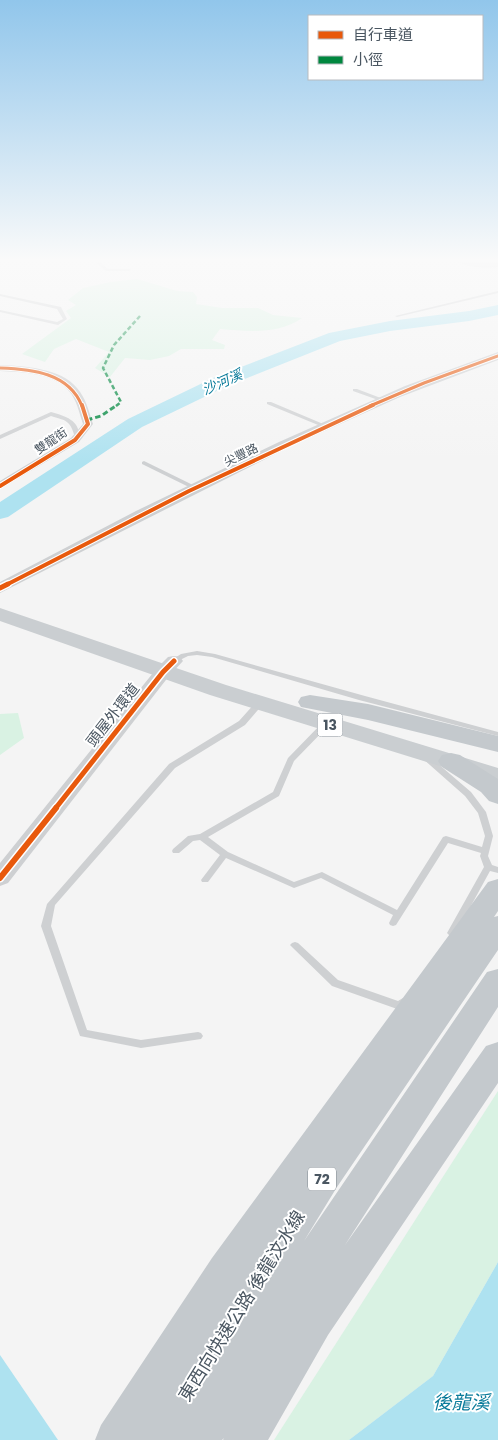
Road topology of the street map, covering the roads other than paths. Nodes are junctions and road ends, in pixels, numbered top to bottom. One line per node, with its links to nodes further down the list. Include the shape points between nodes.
1 (498, 356): 4 (street, 尖豐路)
2 (0, 368): 7 (street, 雙龍街, via 53,376 67,383 80,400 88,424)
3 (355, 390): 4 (lane)
4 (383, 400): 6 (street, 尖豐路)
5 (269, 403): 6 (lane)
6 (325, 426): 11 (street, 尖豐路)
7 (77, 436): 8 (lane, via 70,420 51,414); 10 (street, 雙龍街)
8 (0, 438)
9 (144, 464): 11 (lane)
10 (0, 486)
11 (195, 488): 12 (street, 尖豐路)
12 (0, 588)
13 (0, 604): 15 (main road, 13)
14 (0, 614): 15 (main road, 13)
15 (168, 667): 16 (main road, 13); 17 (main road, 13); 19 (lane, via 180,656 195,652 213,655); 31 (street, 頭屋外環道)
16 (310, 702): 20 (highway, via 368,712); 22 (main road, 13)
17 (260, 703): 18 (main road, 13); 40 (lane, via 242,723 172,766 51,904 46,926 83,1033 141,1044)
18 (326, 724): 21 (main road, 13); 26 (lane, via 291,760 276,794)
19 (498, 734)
20 (498, 744)
21 (419, 752): 23 (main road, 13); 28 (lane, via 468,794 482,812 489,836)
22 (498, 760)
23 (451, 761): 24 (main road, 13); 25 (highway, via 490,786)
24 (498, 776)
25 (498, 795)
26 (202, 837): 27 (lane, via 191,838); 29 (lane)
27 (176, 851)
28 (485, 851): 30 (lane, via 484,856); 33 (lane, via 446,839)
29 (225, 854): 32 (lane); 33 (lane, via 294,885 322,875)
30 (495, 876): 37 (lane); 42 (highway, via 226,1271)
31 (0, 878)
32 (205, 880)
33 (398, 914): 34 (lane)
34 (393, 923)
35 (498, 926): 43 (highway, 東西向快速公路 後龍汶水線 / 72, via 324,1176)
36 (295, 945): 39 (lane, via 335,983 400,1006)
37 (442, 949)
38 (498, 981): 44 (highway, 72)
39 (411, 992)
40 (198, 1036)
41 (498, 1056): 45 (highway, via 314,1321)
42 (116, 1440)
43 (158, 1440)
44 (198, 1440)
45 (244, 1440)

